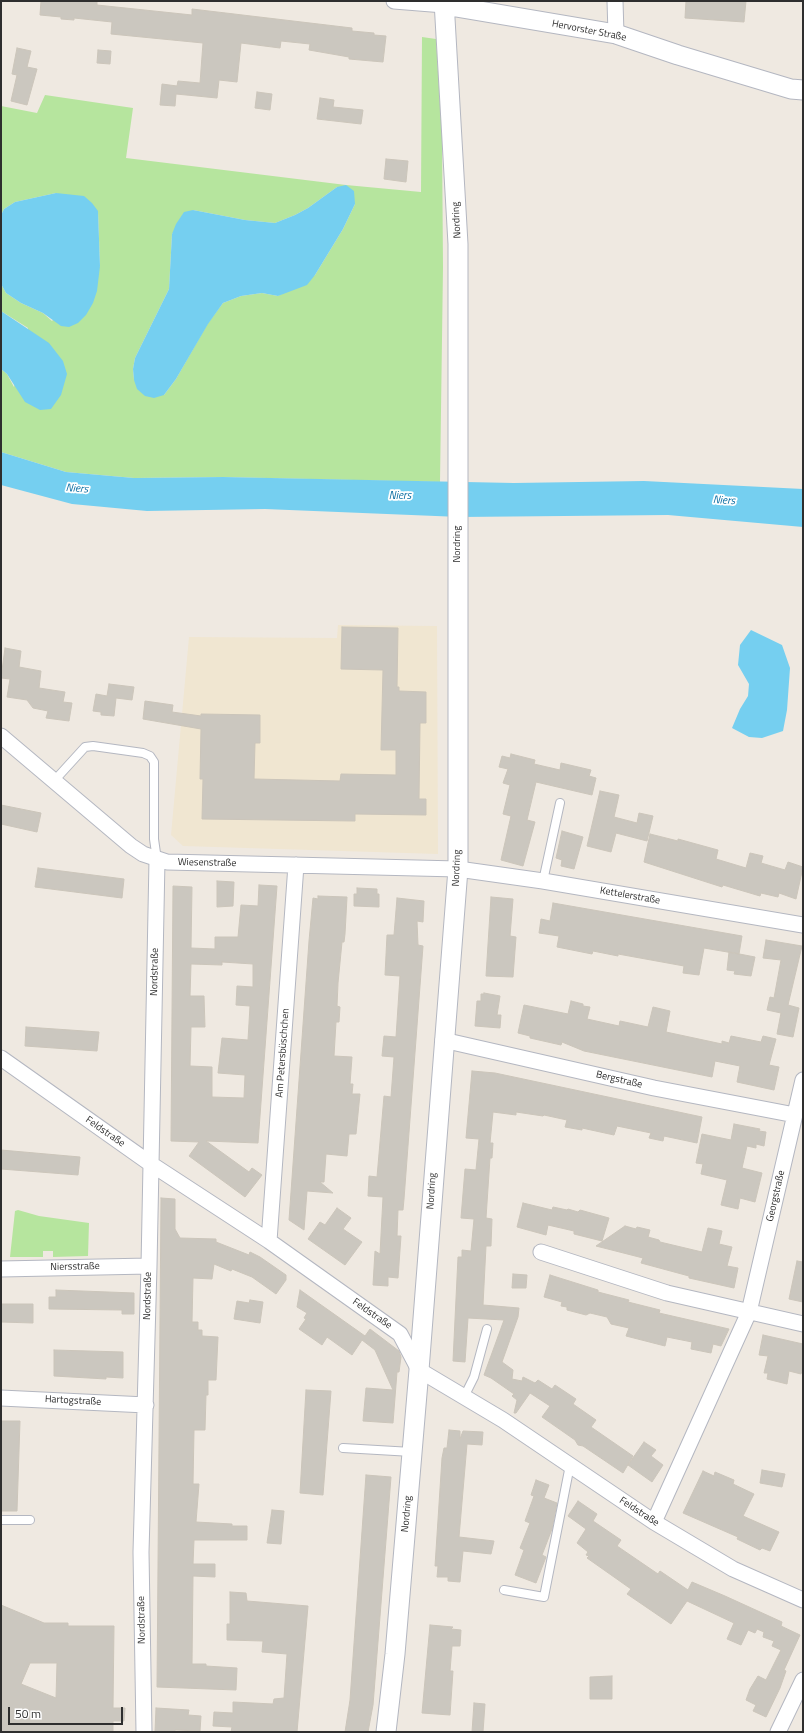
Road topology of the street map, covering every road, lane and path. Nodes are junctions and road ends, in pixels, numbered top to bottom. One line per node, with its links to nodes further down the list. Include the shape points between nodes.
1 (394, 1): 3 (street, Hervorster Straße)
2 (614, 1): 4 (street)
3 (444, 3): 4 (street, Hervorster Straße); 11 (street, Nordring, via 458,244)
4 (616, 34): 5 (street, Hervorster Straße, via 678,55 792,89)
5 (803, 90)
6 (1, 736): 7 (street, Wiesenstraße)
7 (54, 781): 9 (street, Wiesenstraße, via 131,846); 9 (lane, via 85,747 93,746 150,756 154,762 154,839)
8 (560, 803): 12 (lane)
9 (157, 860): 10 (street, Wiesenstraße, via 179,863); 18 (street, Nordstraße)
10 (296, 865): 11 (street, Wiesenstraße); 19 (street, Am Petersbüschchen)
11 (458, 869): 12 (street, Kettelerstraße); 14 (street, Nordring)
12 (543, 881): 13 (street, Kettelerstraße)
13 (803, 925)
14 (443, 1040): 17 (street, Bergstraße, via 654,1088); 26 (street, Nordring)
15 (1, 1058): 18 (street, Feldstraße)
16 (803, 1080): 17 (street, Georgstraße)
17 (796, 1115): 23 (street, Georgstraße)
18 (151, 1164): 19 (street, Feldstraße); 21 (street, Nordstraße)
19 (269, 1241): 26 (street, Feldstraße, via 400,1334)
20 (541, 1252): 23 (street, via 667,1293)
21 (149, 1266): 22 (street, Niersstraße); 29 (street, Nordstraße)
22 (1, 1269)
23 (749, 1312): 24 (street); 35 (street, Georgstraße)
24 (803, 1324)
25 (487, 1329): 27 (lane, via 474,1377)
26 (419, 1370): 27 (street, Feldstraße); 31 (street, Nordring)
27 (464, 1397): 32 (street, Feldstraße)
28 (1, 1398): 29 (street, Hartogstraße)
29 (146, 1405): 39 (street, Nordstraße, via 141,1552)
30 (343, 1448): 31 (lane)
31 (412, 1452): 40 (street, Nordring)
32 (570, 1465): 35 (street, Feldstraße); 36 (lane, via 544,1597)
33 (1, 1520): 34 (lane)
34 (30, 1520)
35 (654, 1522): 37 (street, Feldstraße, via 734,1569)
36 (504, 1590)
37 (803, 1600)
38 (803, 1680): 41 (street)
39 (144, 1732)
40 (386, 1732)
41 (778, 1732)

